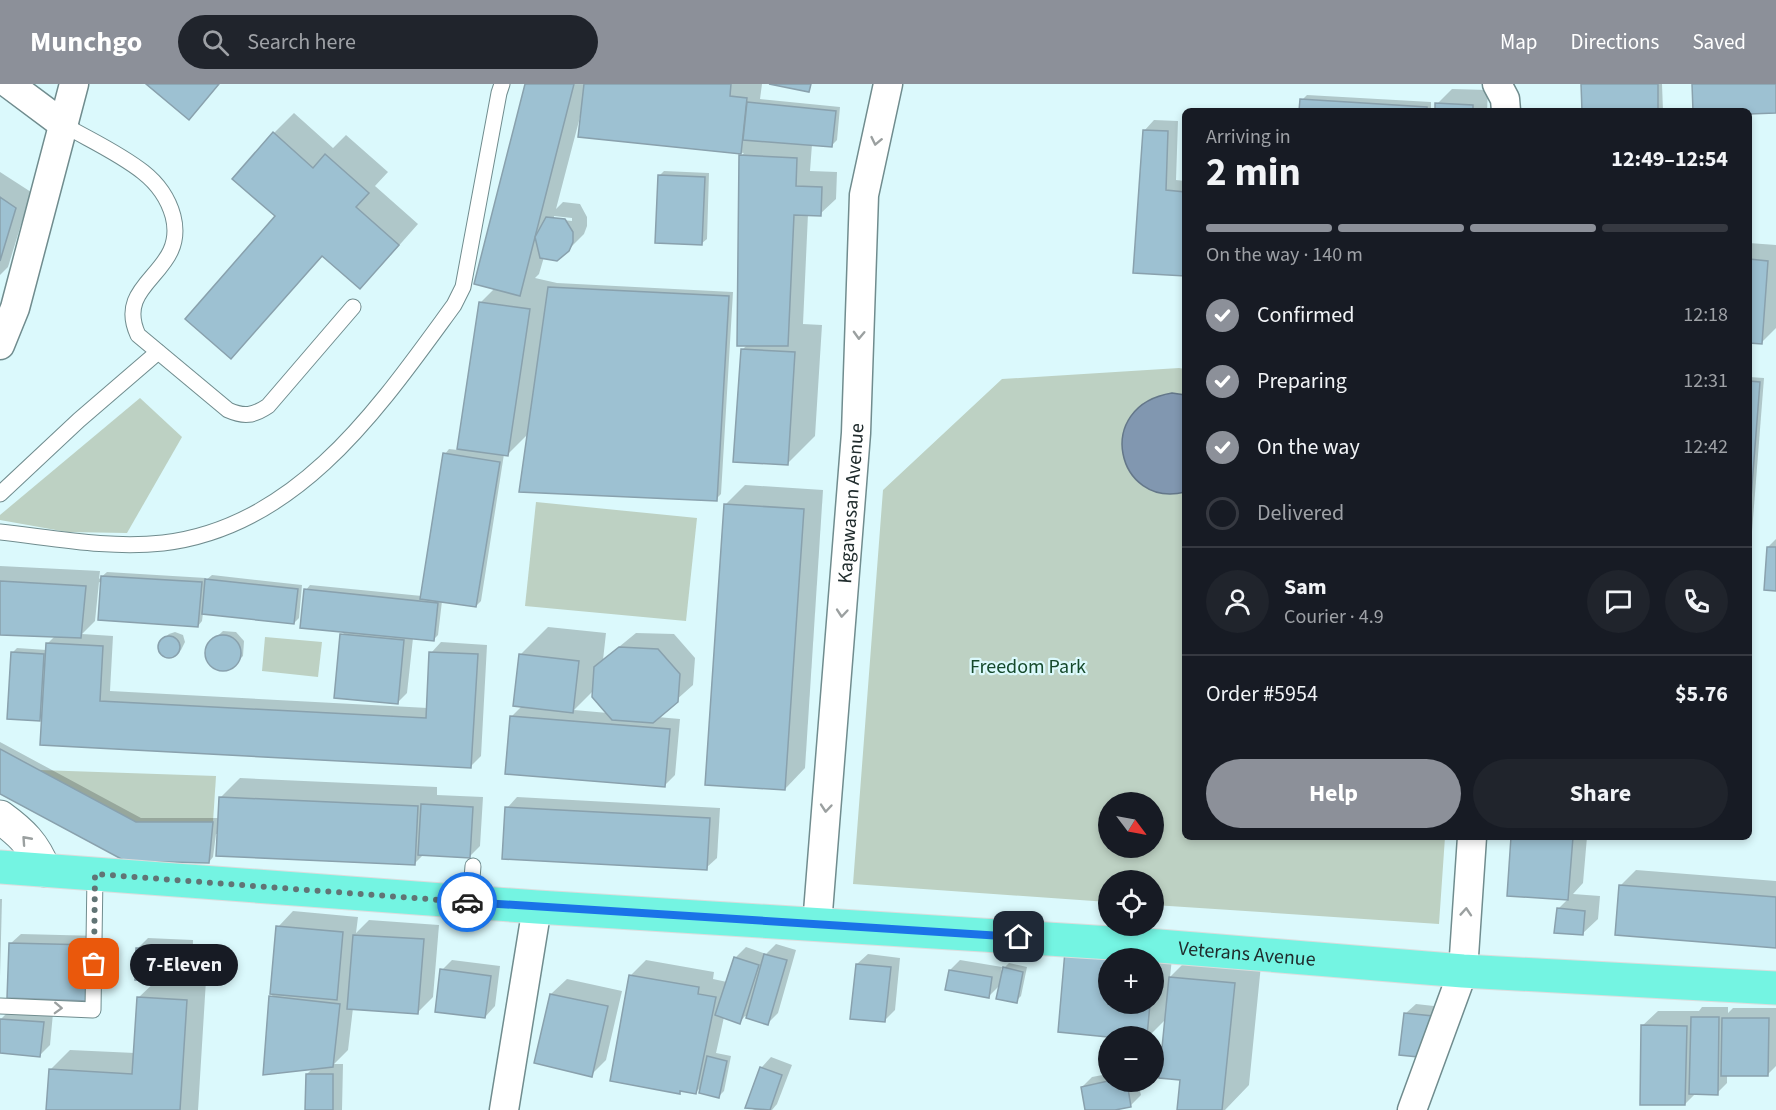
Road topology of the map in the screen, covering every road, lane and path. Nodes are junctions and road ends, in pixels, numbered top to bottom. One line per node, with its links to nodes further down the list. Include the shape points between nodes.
1 (9, 84): 7 (street)
2 (74, 84): 7 (street)
3 (502, 84): 13 (lane, via 463,287 381,404 316,472 264,510 203,536 114,545)
4 (888, 84): 23 (street, Kagawasan Avenue, one-way to 23, via 864,195 856,433)
5 (1497, 84): 6 (street)
6 (1506, 108)
7 (64, 125): 8 (street); 11 (lane, via 143,172 170,205 175,242 170,256 136,297 132,313 138,334)
8 (7, 303): 10 (street)
9 (353, 307): 11 (lane, via 256,415 241,416 228,411)
10 (0, 345)
11 (158, 352): 12 (lane)
12 (0, 494)
13 (0, 532)
14 (0, 817): 18 (street, one-way to 14, via 37,852)
15 (1472, 840): 24 (street, one-way to 15)
16 (0, 867): 18 (main road, Veterans Avenue); 19 (lane)
17 (473, 867): 21 (lane)
18 (44, 870): 20 (main road, Veterans Avenue)
19 (0, 874)
20 (95, 874): 21 (main road, Veterans Avenue); 26 (lane, one-way to 20, via 93,1010)
21 (470, 902): 22 (main road, Veterans Avenue)
22 (537, 907): 23 (main road, Veterans Avenue); 27 (street)
23 (817, 925): 24 (main road, Veterans Avenue, via 1159,946)
24 (1462, 971): 25 (main road, Veterans Avenue); 28 (street)
25 (1776, 988)
26 (0, 1006)
27 (504, 1110)
28 (1412, 1110)

